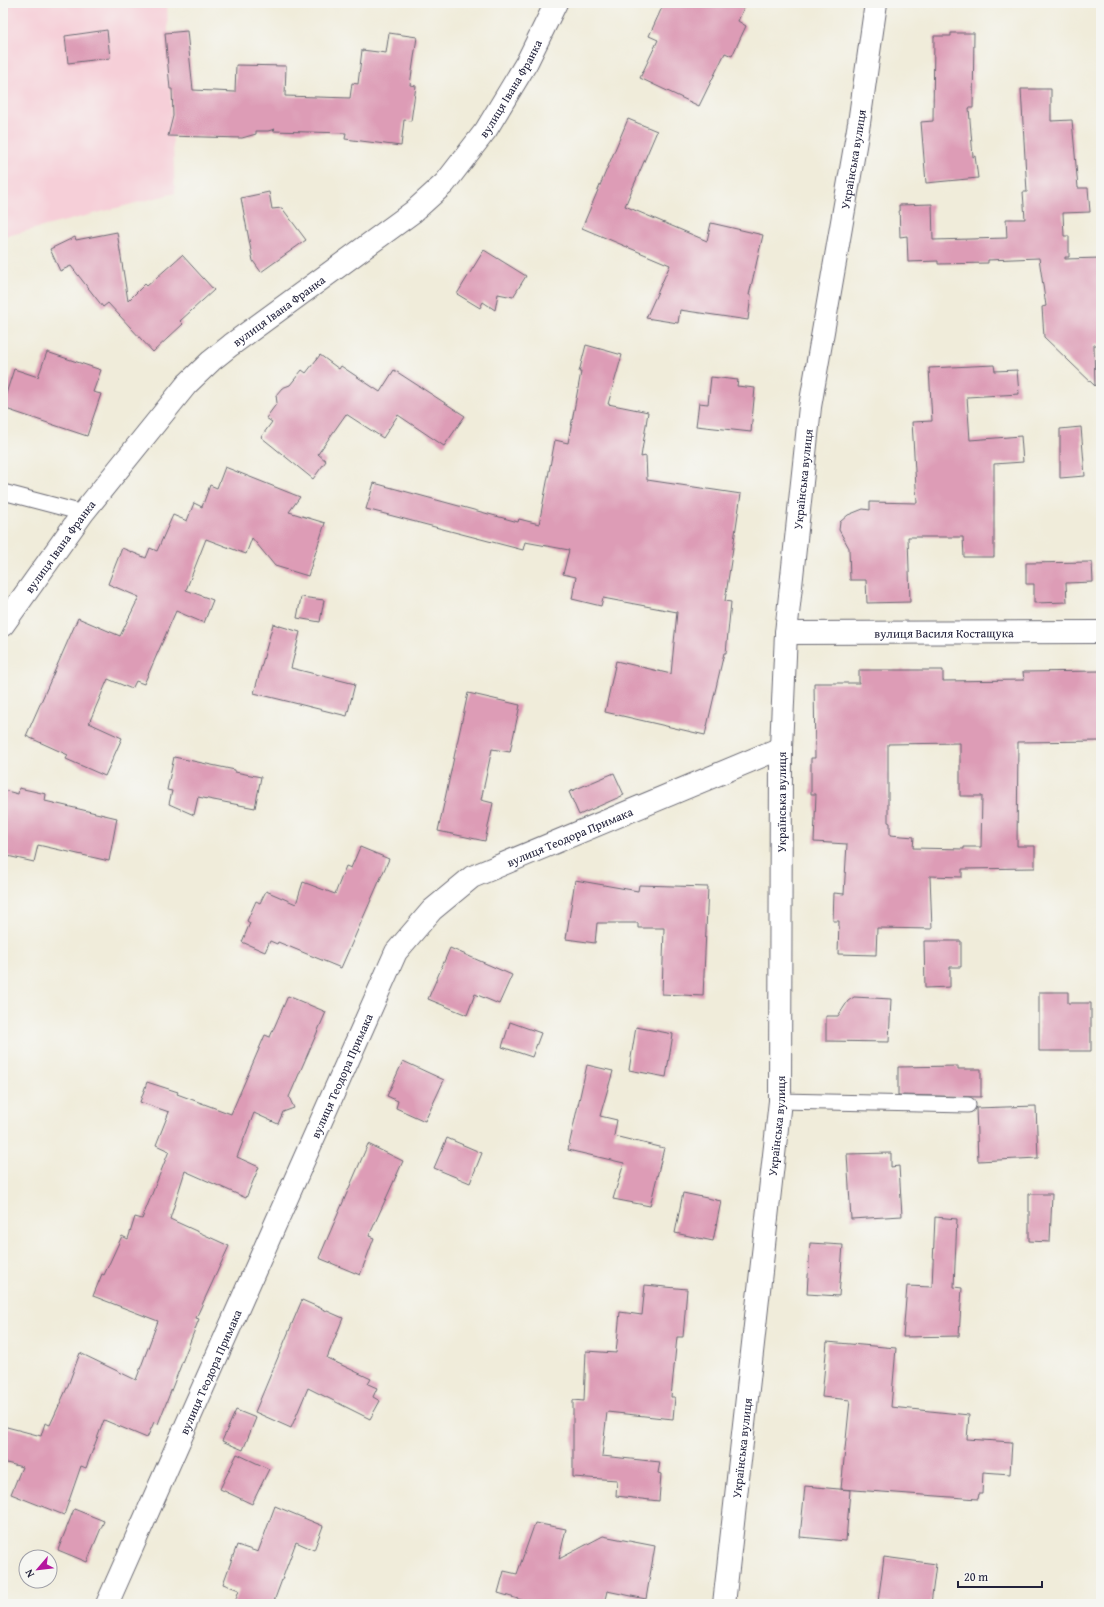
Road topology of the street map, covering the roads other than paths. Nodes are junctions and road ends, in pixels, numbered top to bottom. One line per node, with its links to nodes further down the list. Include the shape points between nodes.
1 (556, 3): 4 (street, вулиця Івана Франка, via 527,62 486,130 444,183 413,212 211,361 187,384)
2 (876, 3): 7 (street, Українська вулиця, via 859,123 810,407)
3 (3, 492): 4 (lane)
4 (83, 512): 5 (street, вулиця Івана Франка)
5 (3, 625)
6 (1101, 632): 7 (street, вулиця Василя Костащука)
7 (786, 633): 8 (street, Українська вулиця)
8 (781, 748): 9 (street, Українська вулиця); 11 (street, вулиця Теодора Примака, via 472,877 432,910 396,952)
9 (780, 1101): 10 (lane); 12 (street, Українська вулиця)
10 (968, 1105)
11 (108, 1604)
12 (724, 1604)

